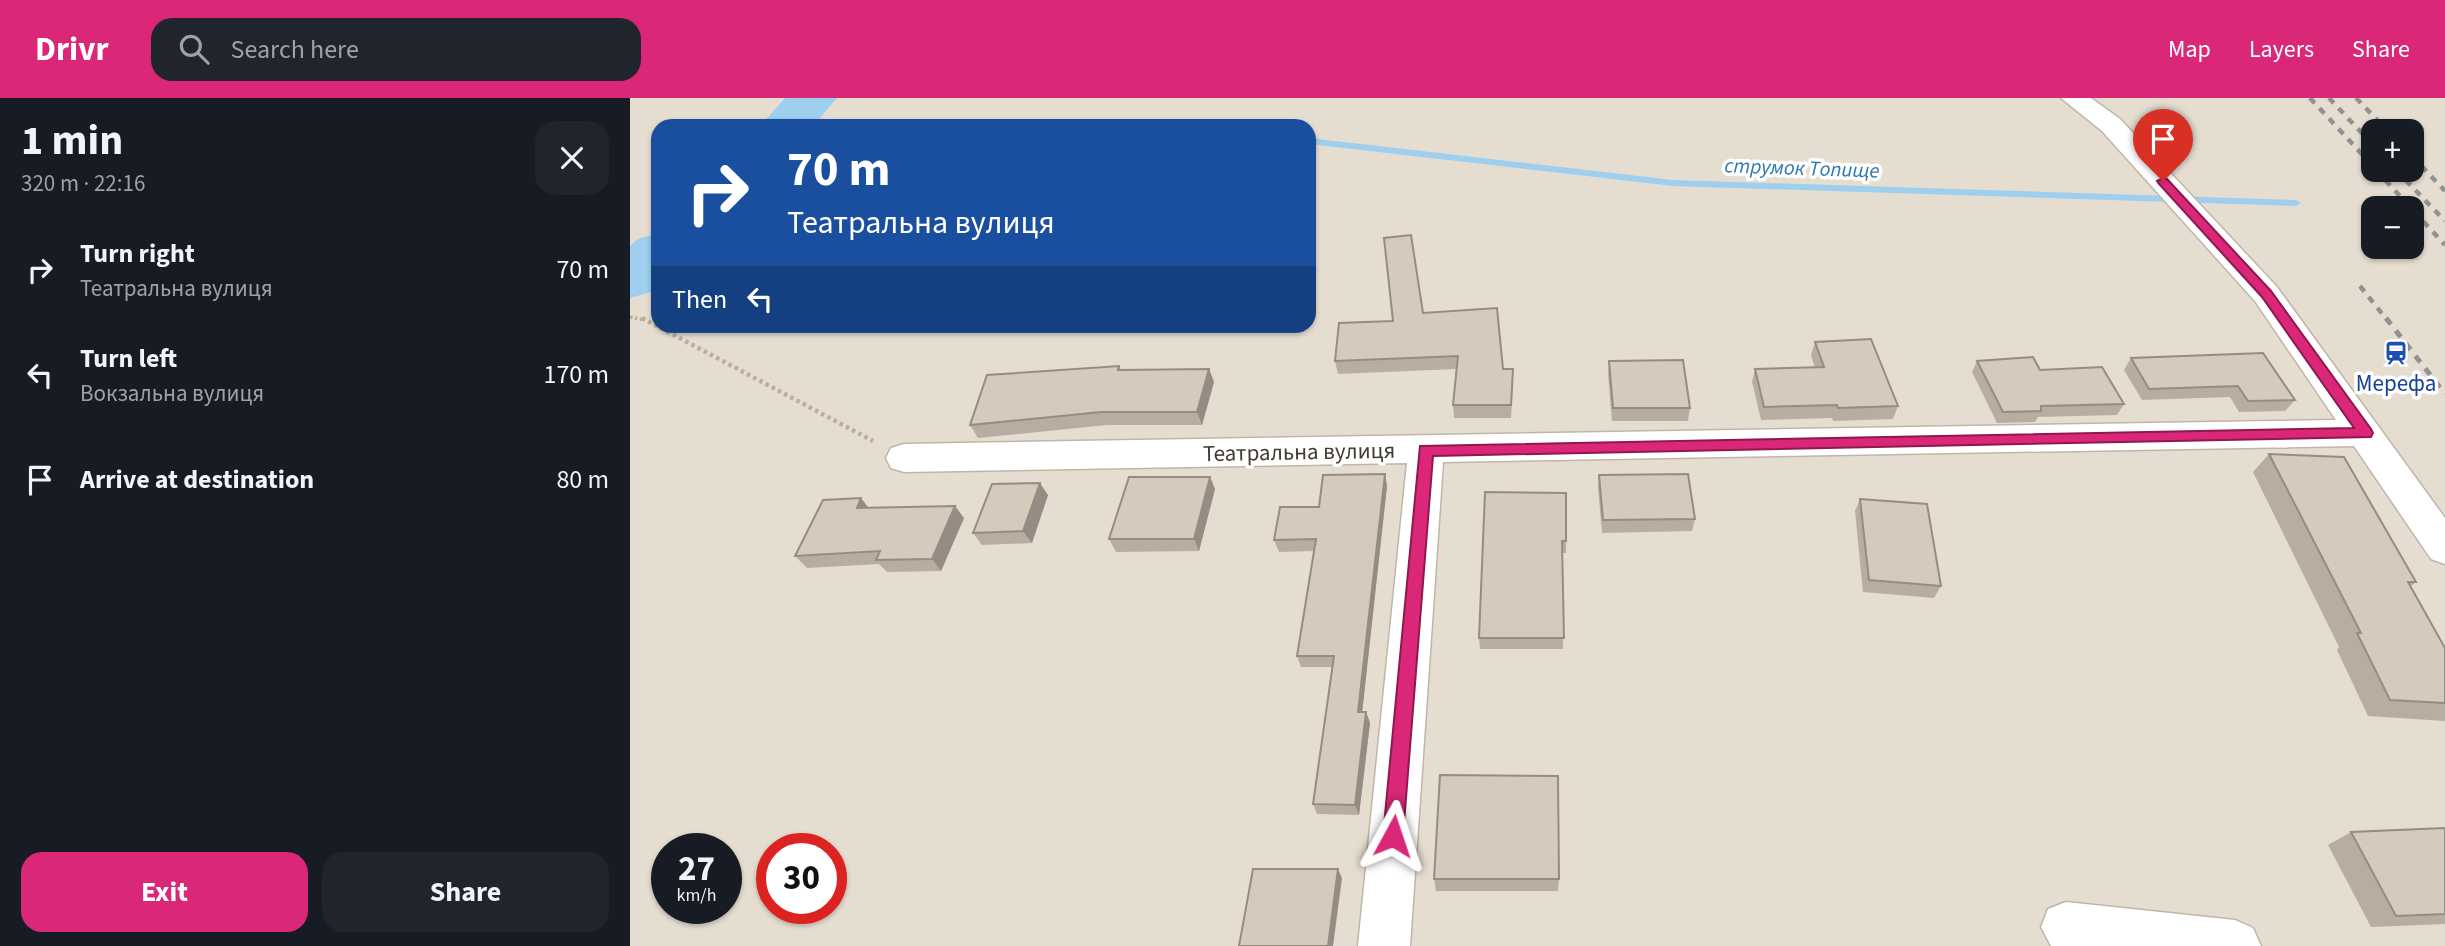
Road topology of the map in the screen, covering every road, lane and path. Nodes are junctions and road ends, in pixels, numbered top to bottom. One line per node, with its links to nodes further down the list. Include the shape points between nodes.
1 (2074, 98): 5 (street, via 2111,125 2266,294)
2 (630, 317): 3 (path)
3 (651, 323)
4 (670, 333): 7 (path)
5 (2366, 433): 6 (street, Театральна вулиця); 8 (street)
6 (1426, 450): 7 (street, Театральна вулиця); 10 (street)
7 (904, 458)
8 (2445, 548)
9 (2066, 927): 11 (street)
10 (1384, 946)
11 (2235, 946)

